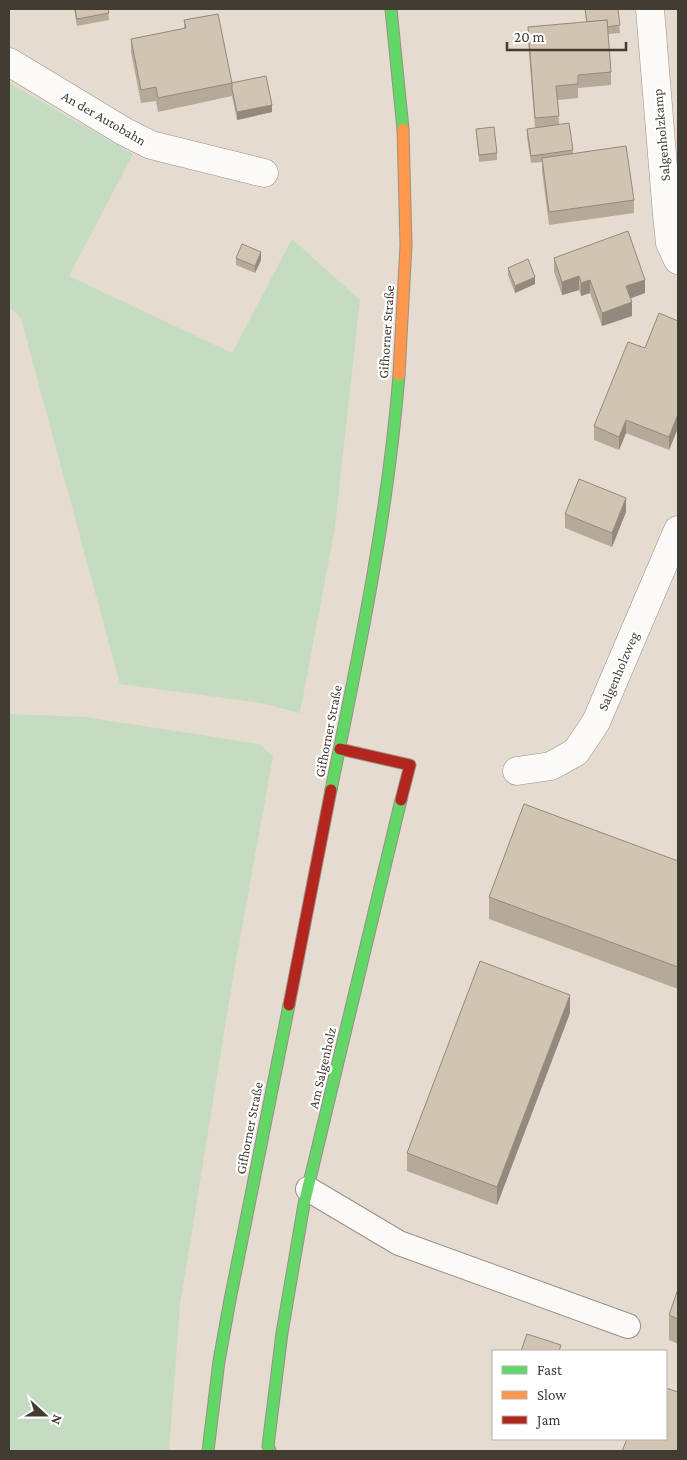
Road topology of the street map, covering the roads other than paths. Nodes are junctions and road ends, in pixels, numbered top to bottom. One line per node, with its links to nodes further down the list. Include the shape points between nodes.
1 (391, 9): 7 (main road, Gifhorner Straße, via 404,139 403,323 394,433 373,574)
2 (650, 9): 5 (street, Salgenholzkamp, via 670,243)
3 (9, 62): 4 (street, An der Autobahn, via 151,145)
4 (264, 173)
5 (678, 260)
6 (678, 530): 8 (street, Salgenholzweg, via 596,722 576,752 551,766)
7 (340, 749): 9 (main road, Am Salgenholz, via 410,765); 11 (main road, Gifhorner Straße, via 230,1300)
8 (517, 772)
9 (308, 1189): 10 (lane, via 400,1244); 12 (main road, Am Salgenholz, via 282,1333)
10 (628, 1326)
11 (208, 1451)
12 (270, 1451)

